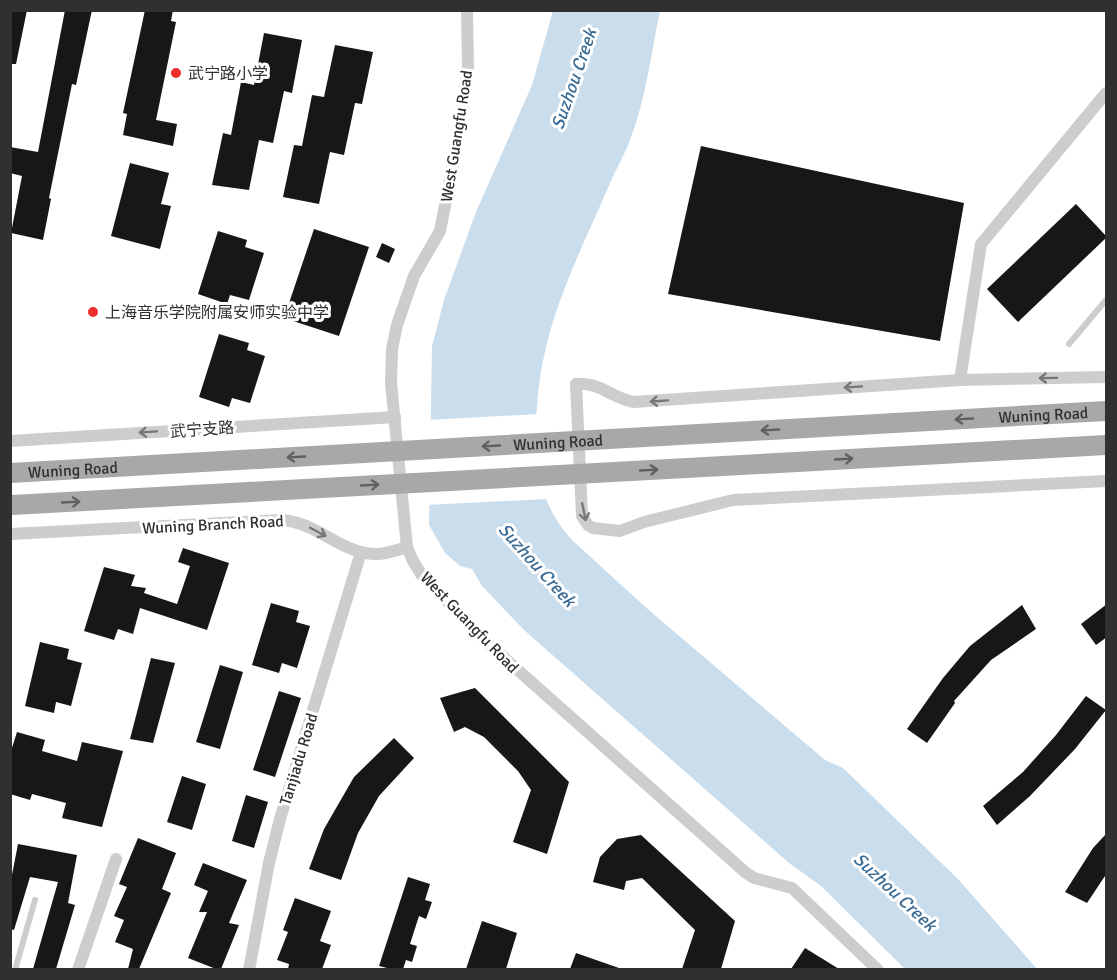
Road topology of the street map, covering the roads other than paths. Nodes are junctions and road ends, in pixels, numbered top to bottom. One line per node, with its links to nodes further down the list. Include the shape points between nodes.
1 (467, 10): 8 (street, West Guangfu Road, via 468,69 440,231 414,276 394,337)
2 (1107, 93): 6 (street, via 981,244)
3 (1107, 300): 4 (lane)
4 (1069, 344)
5 (1107, 377): 6 (street, one-way to 6)
6 (960, 380): 12 (street, one-way to 12, via 634,402 592,384 576,384 582,516 593,528 620,531 732,500)
7 (1107, 411): 11 (main road, Wuning Road, one-way to 11, bridge)
8 (394, 417): 9 (street, 武宁支路, one-way to 9); 15 (street, West Guangfu Road)
9 (10, 441)
10 (1107, 445): 13 (main road, Wuning Road, one-way to 10, bridge)
11 (10, 473)
12 (1107, 481)
13 (12, 505)
14 (10, 534): 16 (street, Wuning Branch Road, one-way to 16, via 282,520 300,523)
15 (407, 547): 16 (street, Wuning Branch Road, via 377,554); 22 (street, West Guangfu Road, via 434,588 520,674 745,872 792,888)
16 (361, 552): 21 (street, Tanjiadu Road, via 280,819)
17 (116, 859): 20 (street)
18 (35, 900): 19 (lane)
19 (15, 969)
20 (78, 969)
21 (249, 969)
22 (878, 969)

